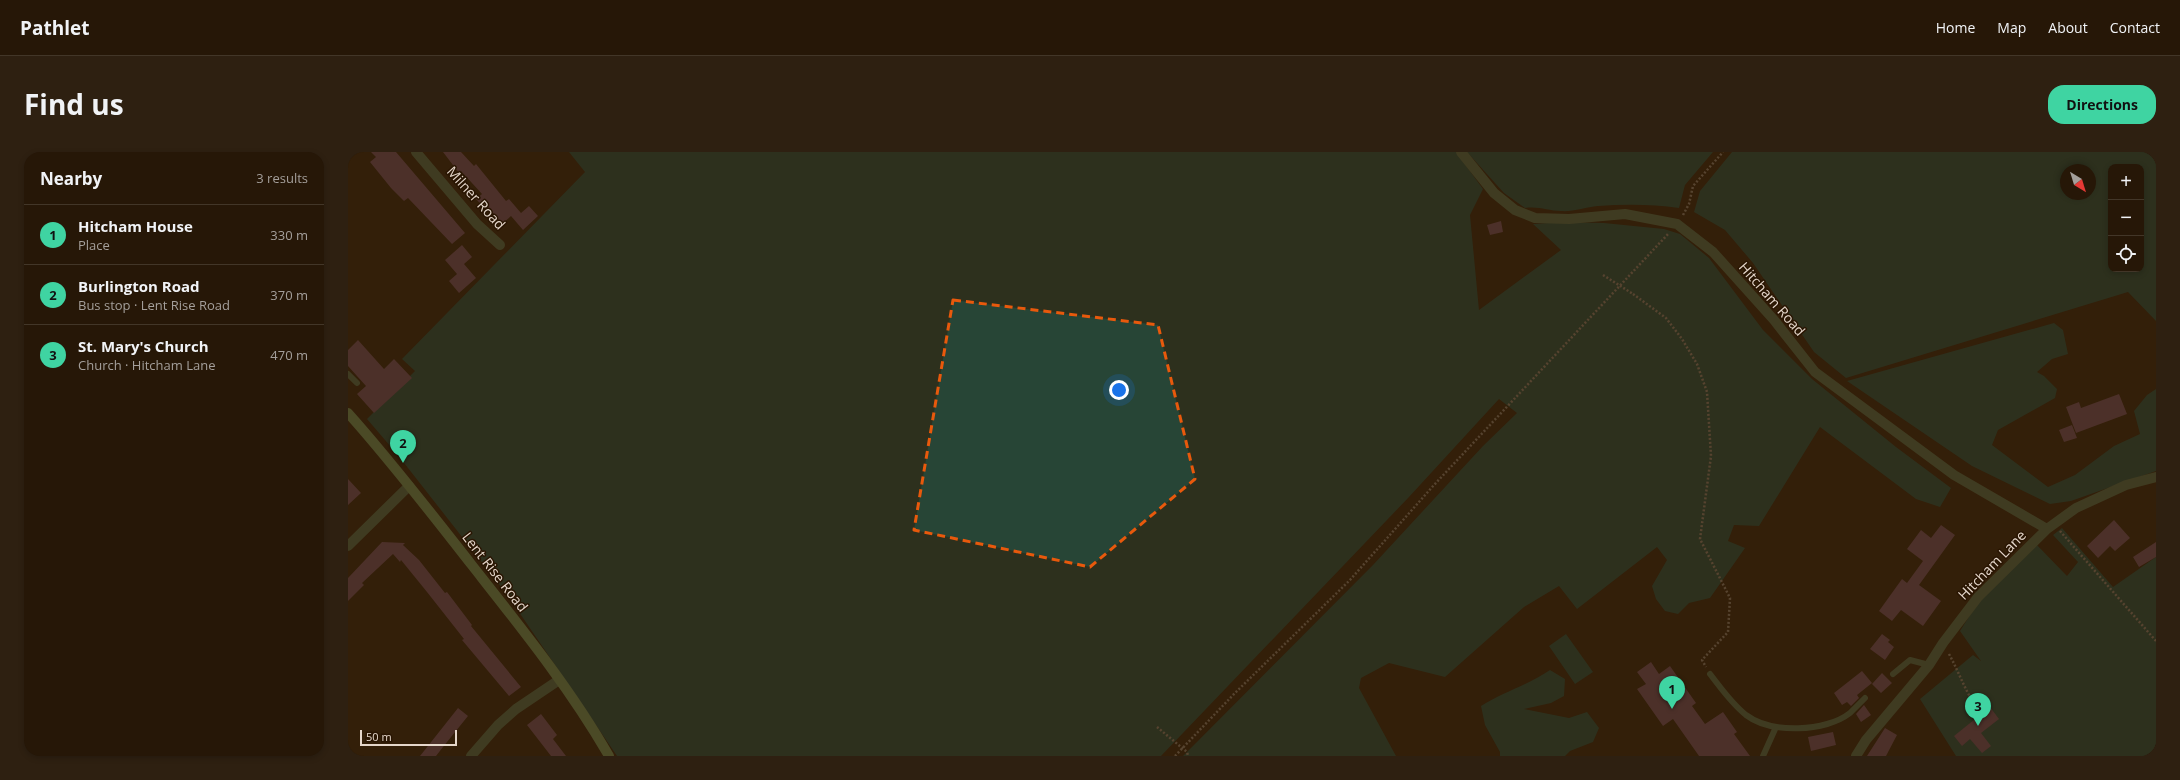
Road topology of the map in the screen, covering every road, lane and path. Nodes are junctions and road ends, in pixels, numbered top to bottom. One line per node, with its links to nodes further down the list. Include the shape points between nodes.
1 (416, 152): 5 (street, Milner Road, via 477,224)
2 (1461, 152): 4 (street, Hitcham Road, via 1494,193 1515,210 1535,218 1569,219 1625,214)
3 (1723, 152): 4 (path, via 1693,186 1689,204)
4 (1678, 224): 12 (street, Hitcham Road, via 1713,252 1774,320 1815,372 1954,474); 24 (path, via 1434,485 1350,580)
5 (500, 245)
6 (1603, 275): 17 (path, bridge, via 1666,318 1697,364 1707,392 1711,456 1700,539 1730,598 1728,632 1702,660)
7 (348, 374): 8 (lane)
8 (357, 383)
9 (348, 413): 11 (street, Lent Rise Road)
10 (2156, 477): 12 (street, Hitcham Lane, via 2126,485 2076,508)
11 (409, 486): 13 (street); 19 (street, Lent Rise Road)
12 (2051, 527): 14 (path); 15 (street, Hitcham Lane, via 1978,597)
13 (348, 546)
14 (2156, 641)
15 (1943, 643): 16 (street, Hitcham Lane); 21 (path, via 1960,674 1968,696)
16 (1929, 665): 18 (lane, via 1910,660); 30 (street, Hitcham Lane, via 1866,740)
17 (1710, 674): 23 (lane, via 1734,704 1747,715)
18 (1893, 674)
19 (559, 680): 25 (street, via 503,721); 26 (street, Lent Rise Road)
20 (1865, 698): 23 (lane, via 1849,714 1827,723 1807,729)
21 (1977, 708)
22 (1157, 727): 24 (path)
23 (1776, 727): 29 (lane)
24 (1182, 748): 27 (path); 28 (path)
25 (471, 756)
26 (609, 756)
27 (1175, 756)
28 (1188, 756)
29 (1763, 756)
30 (1856, 756)

